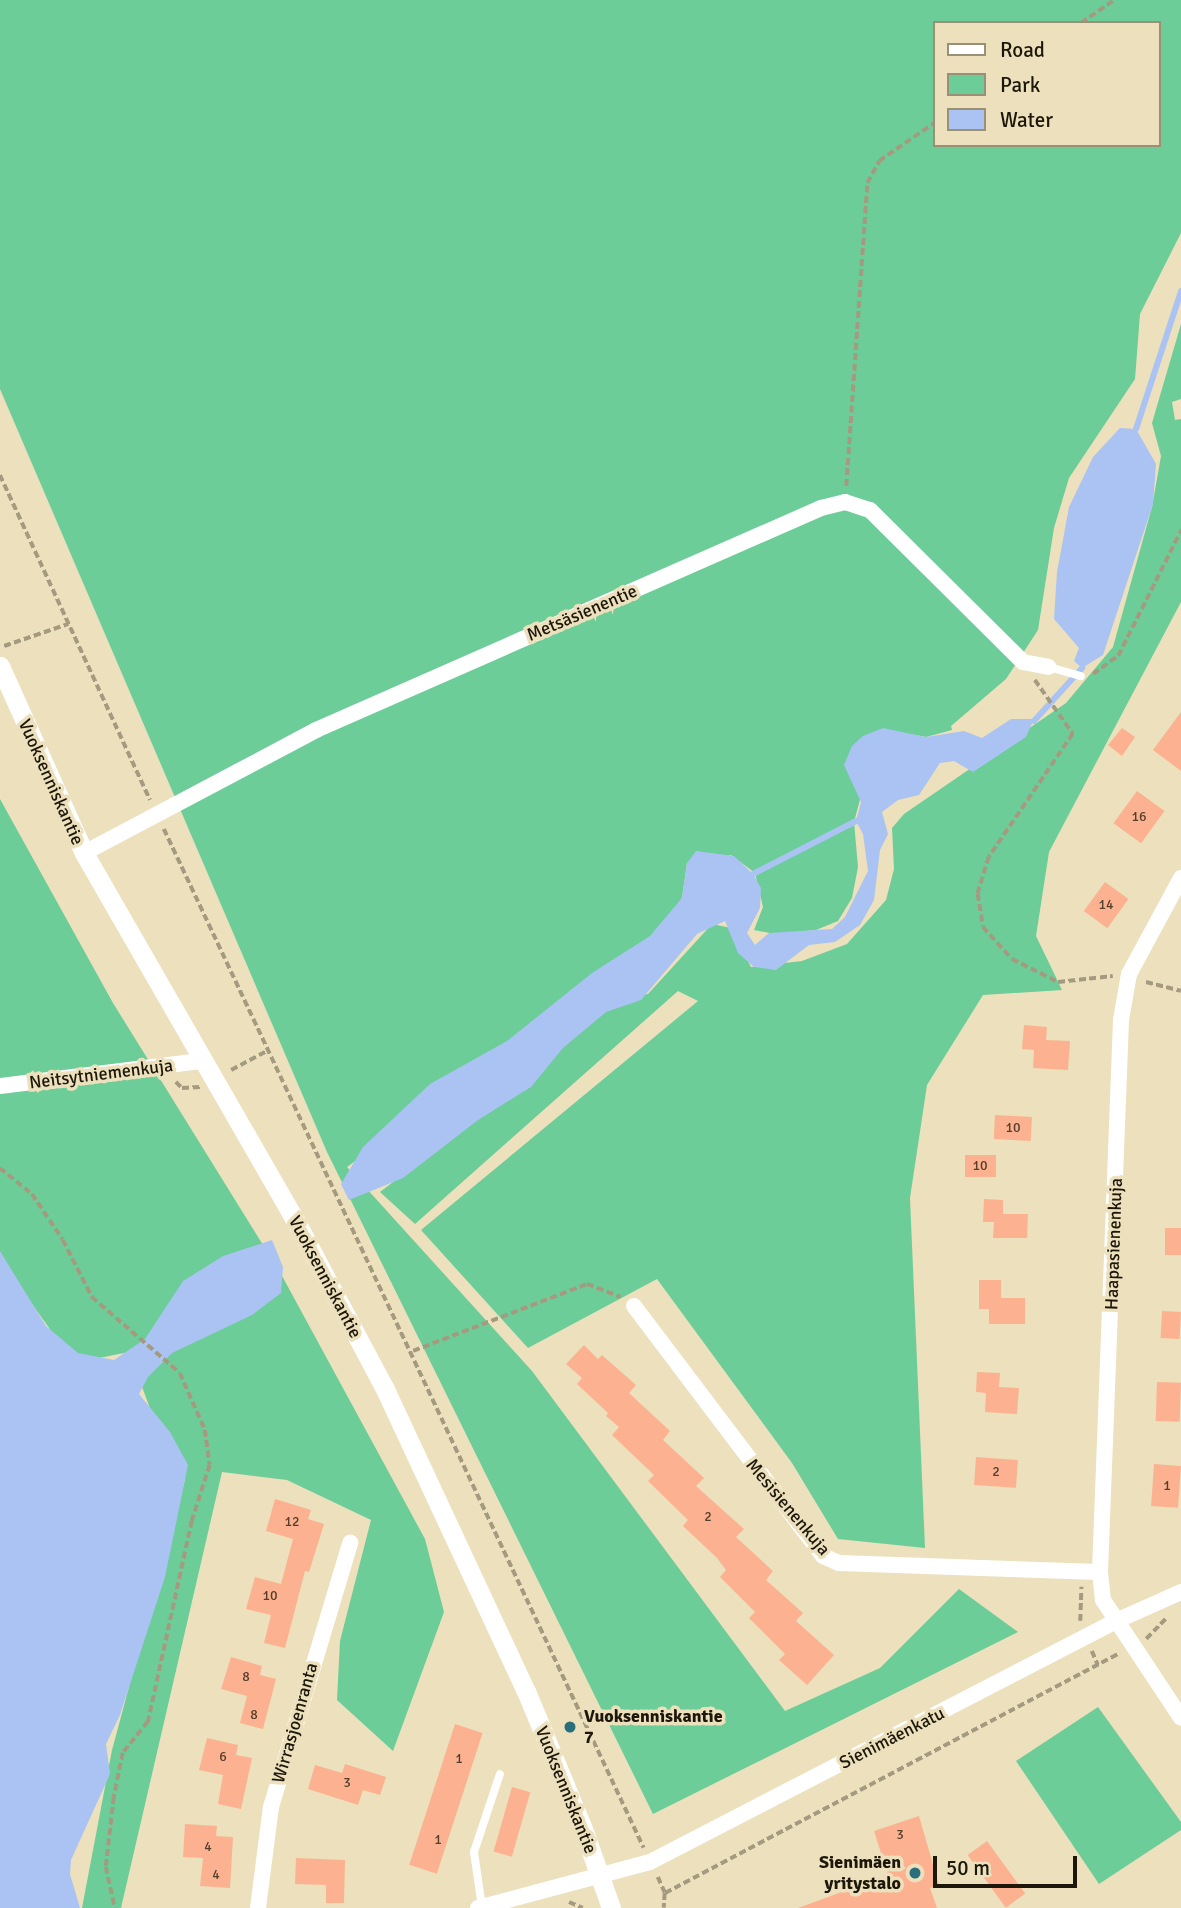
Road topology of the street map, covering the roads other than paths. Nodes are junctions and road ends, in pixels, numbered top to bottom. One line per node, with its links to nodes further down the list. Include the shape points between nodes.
1 (0, 666): 4 (street, Vuoksenniskantie)
2 (1049, 667): 3 (lane); 4 (street, Metsäsienentie, via 1023,662 870,510 845,502 821,508 316,730)
3 (1081, 676)
4 (83, 853): 6 (street, Vuoksenniskantie)
5 (1181, 878): 10 (street, Haapasienenkuja, via 1128,976 1121,1020)
6 (202, 1061): 7 (street, Neitsytniemenkuja); 15 (street, Vuoksenniskantie, via 371,1362 468,1557)
7 (0, 1086)
8 (634, 1306): 10 (street, Mesisienenkuja, via 824,1556 839,1563)
9 (350, 1543): 18 (street, Wirrasjoenranta, via 271,1807)
10 (1100, 1572): 12 (street, Haapasienenkuja, via 1104,1600)
11 (1181, 1592): 12 (street, Sienimäenkatu)
12 (1116, 1621): 13 (street, Haapasienenkuja); 15 (street, Sienimäenkatu, via 650,1862)
13 (1181, 1718)
14 (500, 1774): 17 (lane, via 474,1852)
15 (599, 1874): 16 (street, Sienimäenkatu); 19 (street, Vuoksenniskantie)
16 (508, 1904): 17 (street, Sienimäenkatu)
17 (480, 1907)
18 (258, 1908)
19 (611, 1908)

